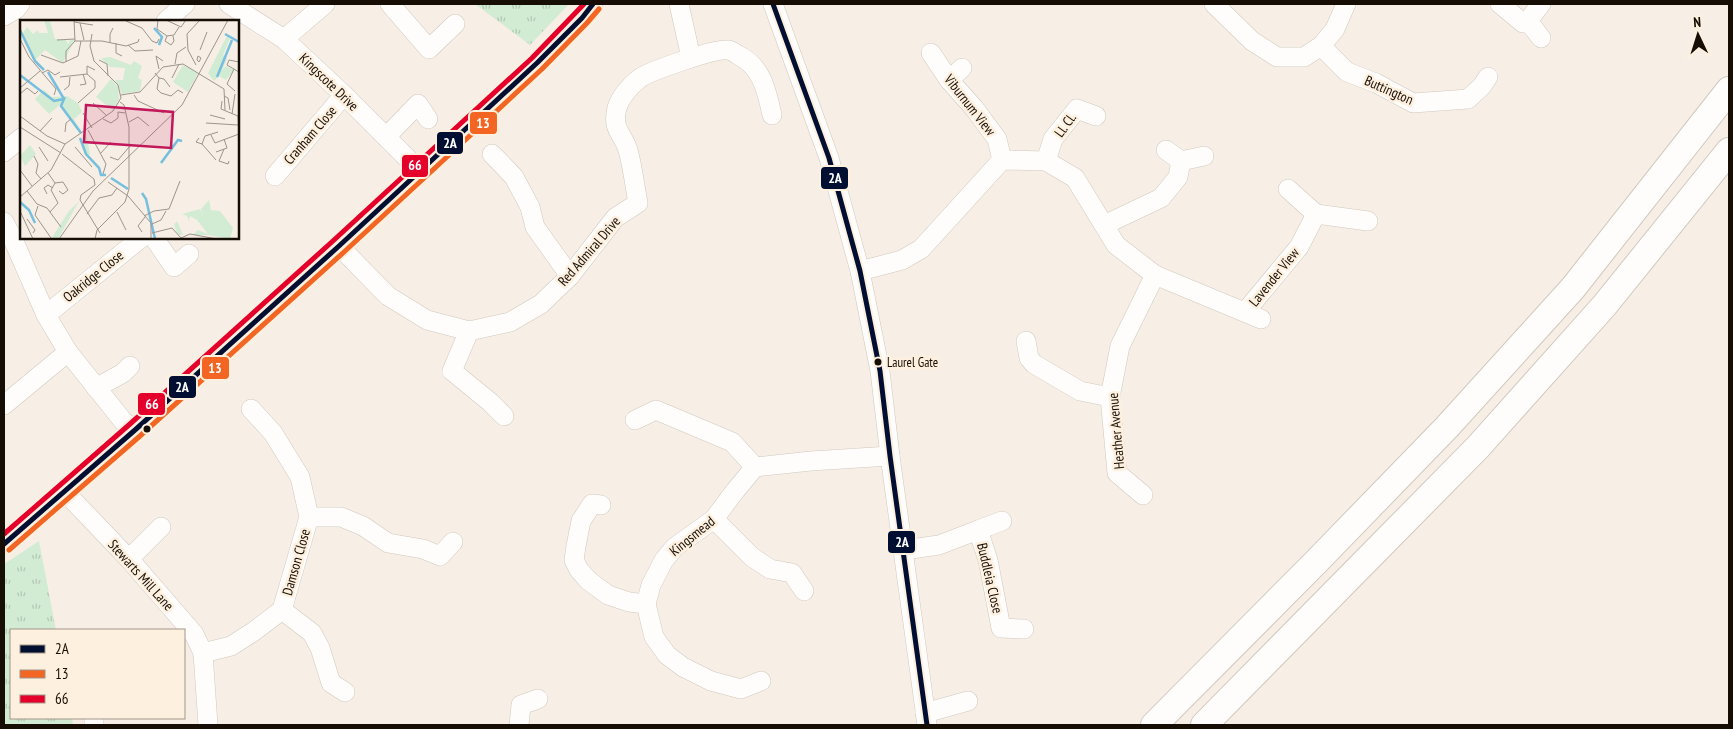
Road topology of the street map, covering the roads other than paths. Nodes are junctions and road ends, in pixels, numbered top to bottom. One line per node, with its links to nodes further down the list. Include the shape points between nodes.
1 (20, 4): 13 (street)
2 (185, 4): 14 (street)
3 (229, 4): 18 (street, Kingscote Drive)
4 (325, 4): 18 (street)
5 (390, 4): 16 (street, via 429,49)
6 (593, 4): 36 (street, via 543,57)
7 (679, 4): 21 (street)
8 (773, 4): 47 (street, via 828,158)
9 (1346, 4): 19 (street, via 1335,29)
10 (1500, 4): 15 (street, via 1523,23)
11 (1542, 4): 15 (street)
12 (1208, 7): 19 (street, via 1277,57 1304,57)
13 (4, 16)
14 (167, 20)
15 (1528, 21): 17 (street)
16 (455, 24)
17 (1541, 38)
18 (284, 39): 24 (street, Kingscote Drive)
19 (1321, 46): 22 (street, Buttington, via 1347,72 1413,103 1469,107)
20 (931, 53): 34 (street, Viburnum View, via 956,74 974,108 997,138)
21 (691, 58): 26 (street, via 727,50 746,60 760,74); 49 (street, Red Admiral Drive, via 642,77 622,94 616,127 629,151 638,203 615,218)
22 (1481, 80)
23 (1729, 90): 88 (highway, via 1567,296 1447,427)
24 (344, 95): 28 (street, Kingscote Drive); 37 (street, Cranham Close)
25 (1086, 109): 35 (street, Ll. Cl., via 1053,140)
26 (772, 116)
27 (428, 119): 28 (street, via 418,104)
28 (386, 138): 36 (street, Kingscote Drive)
29 (20, 139): 31 (street)
30 (1729, 151): 89 (highway, via 1604,306 1478,447)
31 (4, 152)
32 (492, 154): 49 (street, via 514,177 530,207 535,227)
33 (1204, 156): 41 (street, via 1173,156 1178,177 1161,198)
34 (1002, 160): 35 (street); 47 (street, via 912,256)
35 (1046, 161): 41 (street, via 1075,178)
36 (420, 171): 45 (street)
37 (275, 176)
38 (1288, 189): 39 (street)
39 (1316, 214): 40 (street); 48 (street, Lavender View, via 1300,247 1253,316)
40 (1368, 221)
41 (1104, 225): 48 (street, via 1116,245)
42 (7, 234): 50 (street)
43 (140, 239): 50 (street, Oakridge Close)
44 (155, 239): 46 (street, via 174,267)
45 (339, 246): 51 (street, Red Admiral Drive, via 388,296 427,320); 61 (street)
46 (189, 254)
47 (860, 272): 62 (street, via 880,370)
48 (1155, 275): 56 (street, Heather Avenue, via 1120,346)
49 (570, 276): 51 (street, Red Admiral Drive, via 541,304 510,322)
50 (46, 314): 53 (street)
51 (469, 332): 59 (street, via 452,371)
52 (1026, 342): 56 (street, via 1029,358 1034,364 1080,391)
53 (68, 352): 55 (street); 57 (street)
54 (128, 374): 55 (street)
55 (96, 388): 61 (street, via 123,421)
56 (1110, 397): 65 (street, Heather Avenue, via 1109,478)
57 (4, 405)
58 (251, 409): 67 (street, Damson Close, via 273,433 300,476)
59 (504, 416)
60 (635, 420): 63 (street, via 656,402 732,442)
61 (135, 430): 64 (street)
62 (890, 456): 63 (street); 74 (street)
63 (755, 468): 68 (street, Kingsmead)
64 (65, 492): 73 (street); 75 (street, Stewarts Mill Lane)
65 (1143, 495)
66 (601, 505): 77 (street, via 592,504 581,521 574,560 584,576 608,596)
67 (309, 517): 72 (street, via 341,518 363,526 388,543 423,549 440,556); 78 (street, Damson Close)
68 (714, 519): 76 (street, via 770,569 795,566); 77 (street, Kingsmead, via 675,547 664,560 651,585)
69 (1002, 521): 71 (street, Buddleia Close)
70 (161, 527): 75 (street)
71 (978, 530): 74 (street, Buddleia Close, via 939,545); 79 (street, Buddleia Close, via 988,560 998,635)
72 (453, 542)
73 (4, 544)
74 (904, 550): 85 (street)
75 (129, 559): 80 (street, Stewarts Mill Lane, via 194,634)
76 (804, 590)
77 (646, 604): 81 (street, via 654,637 667,655 683,667 743,695)
78 (282, 610): 80 (street, Damson Close, via 231,646); 82 (street, via 312,633 331,683)
79 (1024, 629)
80 (202, 653): 86 (street, Stewarts Mill Lane)
81 (761, 681)
82 (345, 692)
83 (538, 699): 87 (street, via 521,705)
84 (968, 701): 85 (street)
85 (926, 719)
86 (208, 725)
87 (519, 725)
88 (1154, 725)
89 (1204, 725)

